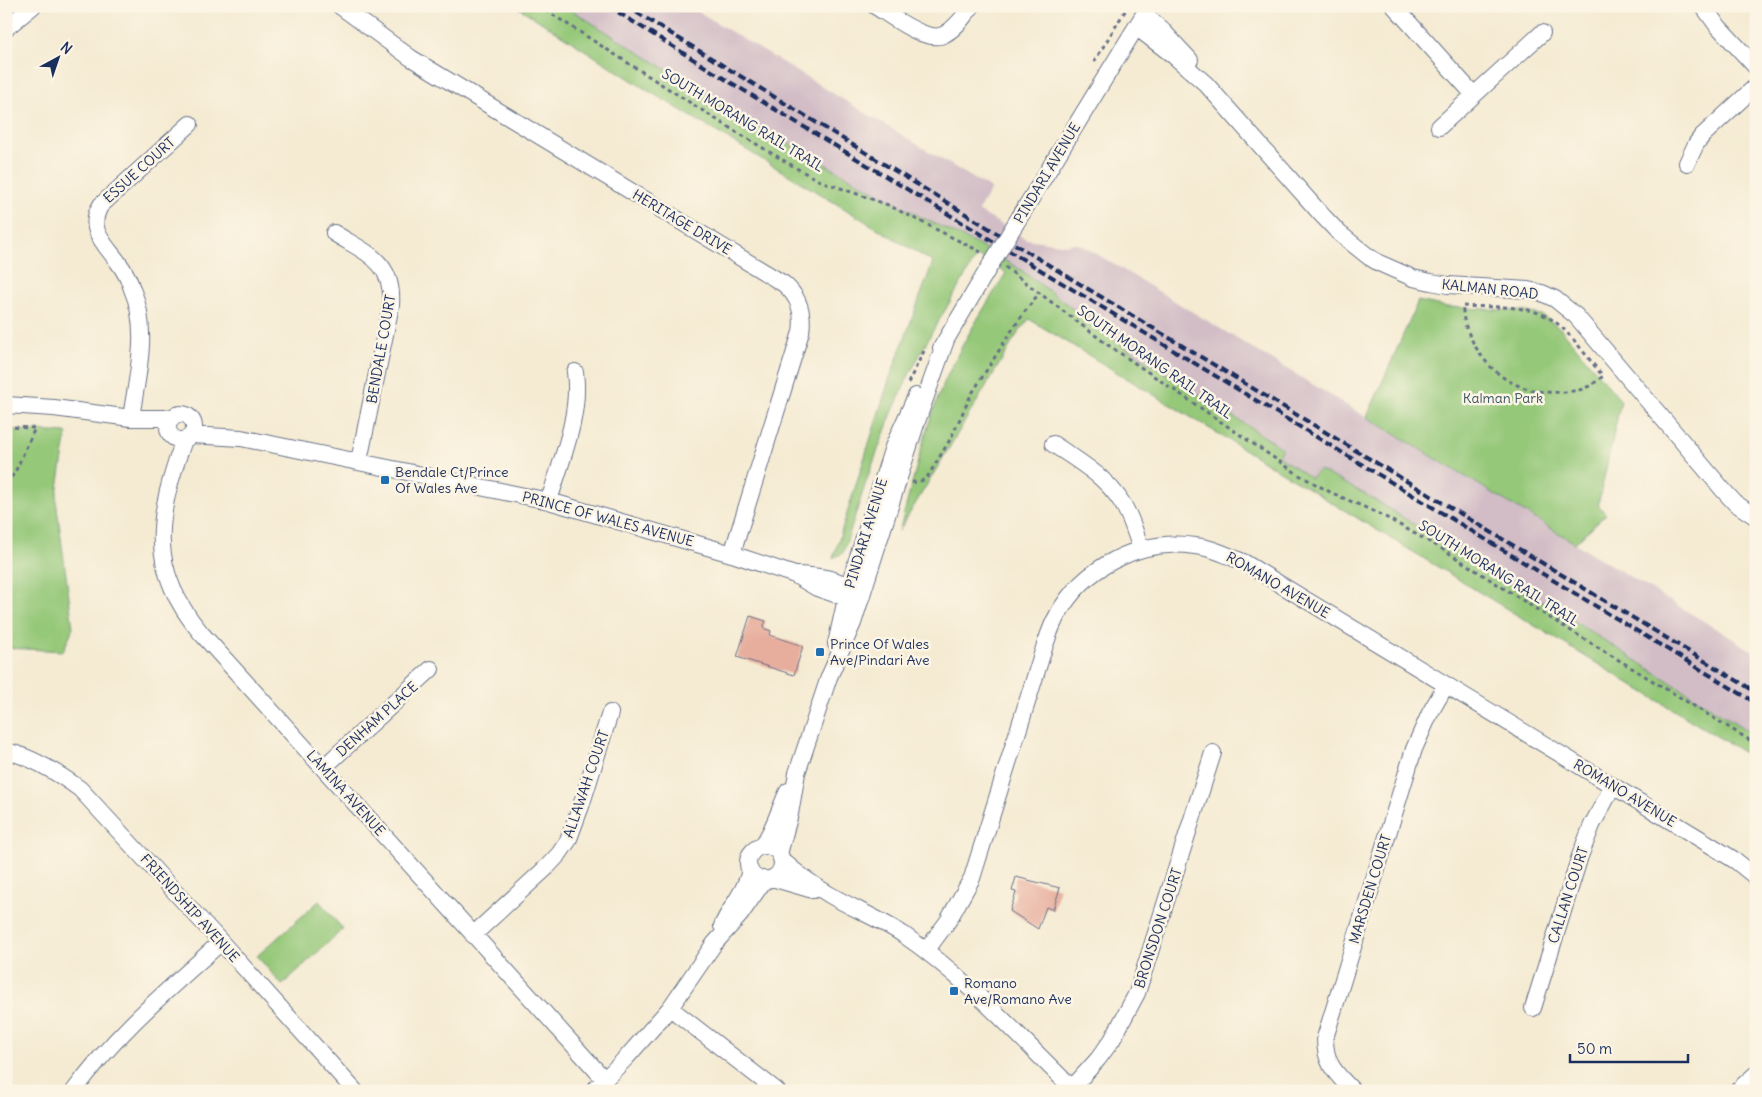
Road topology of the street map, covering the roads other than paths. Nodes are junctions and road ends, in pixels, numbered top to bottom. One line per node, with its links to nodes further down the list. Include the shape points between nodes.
1 (33, 6): 8 (street)
2 (340, 6): 27 (street, HERITAGE DRIVE, via 411,58 792,291 801,306 801,332)
3 (875, 6): 4 (street, via 917,32 940,36 951,30)
4 (972, 6)
5 (1394, 6): 12 (street)
6 (1704, 6): 10 (street, via 1716,24)
7 (1143, 16): 17 (street, PINDARI AVENUE, bridge); 25 (street, KALMAN ROAD, via 1178,46 1206,84 1339,233 1369,257 1430,282 1528,290 1542,293 1567,307 1724,491)
8 (6, 28)
9 (1542, 33): 12 (street)
10 (1756, 67)
11 (1756, 86): 15 (street, via 1702,136)
12 (1474, 95): 14 (street)
13 (190, 124): 20 (street, ESSUE COURT, via 101,205 94,221 100,238 126,276 139,310 141,346)
14 (1438, 127)
15 (1687, 163)
16 (334, 233): 23 (street, BENDALE COURT, via 382,265 391,286 391,305)
17 (946, 340): 28 (street, PINDARI AVENUE, via 899,478); 28 (street, PINDARI AVENUE, via 896,440)
18 (575, 372): 24 (street, via 578,387 576,411)
19 (6, 405): 20 (street, PRINCE OF WALES AVENUE)
20 (131, 418): 21 (street, PRINCE OF WALES AVENUE)
21 (180, 430): 23 (street, PRINCE OF WALES AVENUE, via 242,438); 34 (street, LAMINA AVENUE, via 161,544 174,595 195,626)
22 (1053, 444): 26 (street, via 1094,471 1114,490 1129,516)
23 (359, 461): 24 (street, PRINCE OF WALES AVENUE)
24 (549, 501): 27 (street, PRINCE OF WALES AVENUE)
25 (1756, 517)
26 (1141, 550): 30 (street, ROMANO AVENUE, via 1158,546 1194,546 1229,556); 46 (street, ROMANO AVENUE, via 1119,558 1088,577 1057,616 972,878 948,921)
27 (732, 554): 28 (street, PRINCE OF WALES AVENUE, via 795,575 817,588)
28 (852, 593): 35 (street, PINDARI AVENUE, via 853,622 829,677)
29 (431, 669): 34 (street, DENHAM PLACE)
30 (1446, 685): 36 (street, ROMANO AVENUE); 55 (street, MARSDEN COURT, via 1414,749 1324,1038 1331,1067)
31 (610, 713): 43 (street, ALLAWAH COURT, via 582,806 568,840 546,868)
32 (6, 751): 44 (street, FRIENDSHIP AVENUE, via 39,763 80,789)
33 (1213, 753): 51 (street, BRONSDON COURT, via 1137,993 1112,1040)
34 (323, 768): 43 (street, LAMINA AVENUE)
35 (797, 773): 37 (street, PINDARI AVENUE, via 772,831); 38 (street, PINDARI AVENUE)
36 (1613, 786): 40 (street, ROMANO AVENUE, via 1736,861); 48 (street, CALLAN COURT, via 1586,839)
37 (762, 846): 38 (street, via 772,848); 39 (street, via 750,855)
38 (780, 857): 41 (street, via 780,870); 42 (street)
39 (750, 870): 41 (street, via 756,877); 45 (street)
40 (1756, 877)
41 (769, 879): 42 (street); 45 (street)
42 (829, 895): 46 (street, via 884,923)
43 (473, 935): 50 (street, LAMINA AVENUE)
44 (221, 942): 52 (street, via 130,1026); 53 (street, FRIENDSHIP AVENUE)
45 (714, 944): 47 (street)
46 (926, 951): 51 (street, via 965,984)
47 (670, 1008): 50 (street); 54 (street)
48 (1533, 1008)
49 (1756, 1074): 56 (street)
50 (599, 1085)
51 (1073, 1089)
52 (74, 1091)
53 (355, 1091)
54 (776, 1091)
55 (1353, 1091)
56 (1737, 1091)

